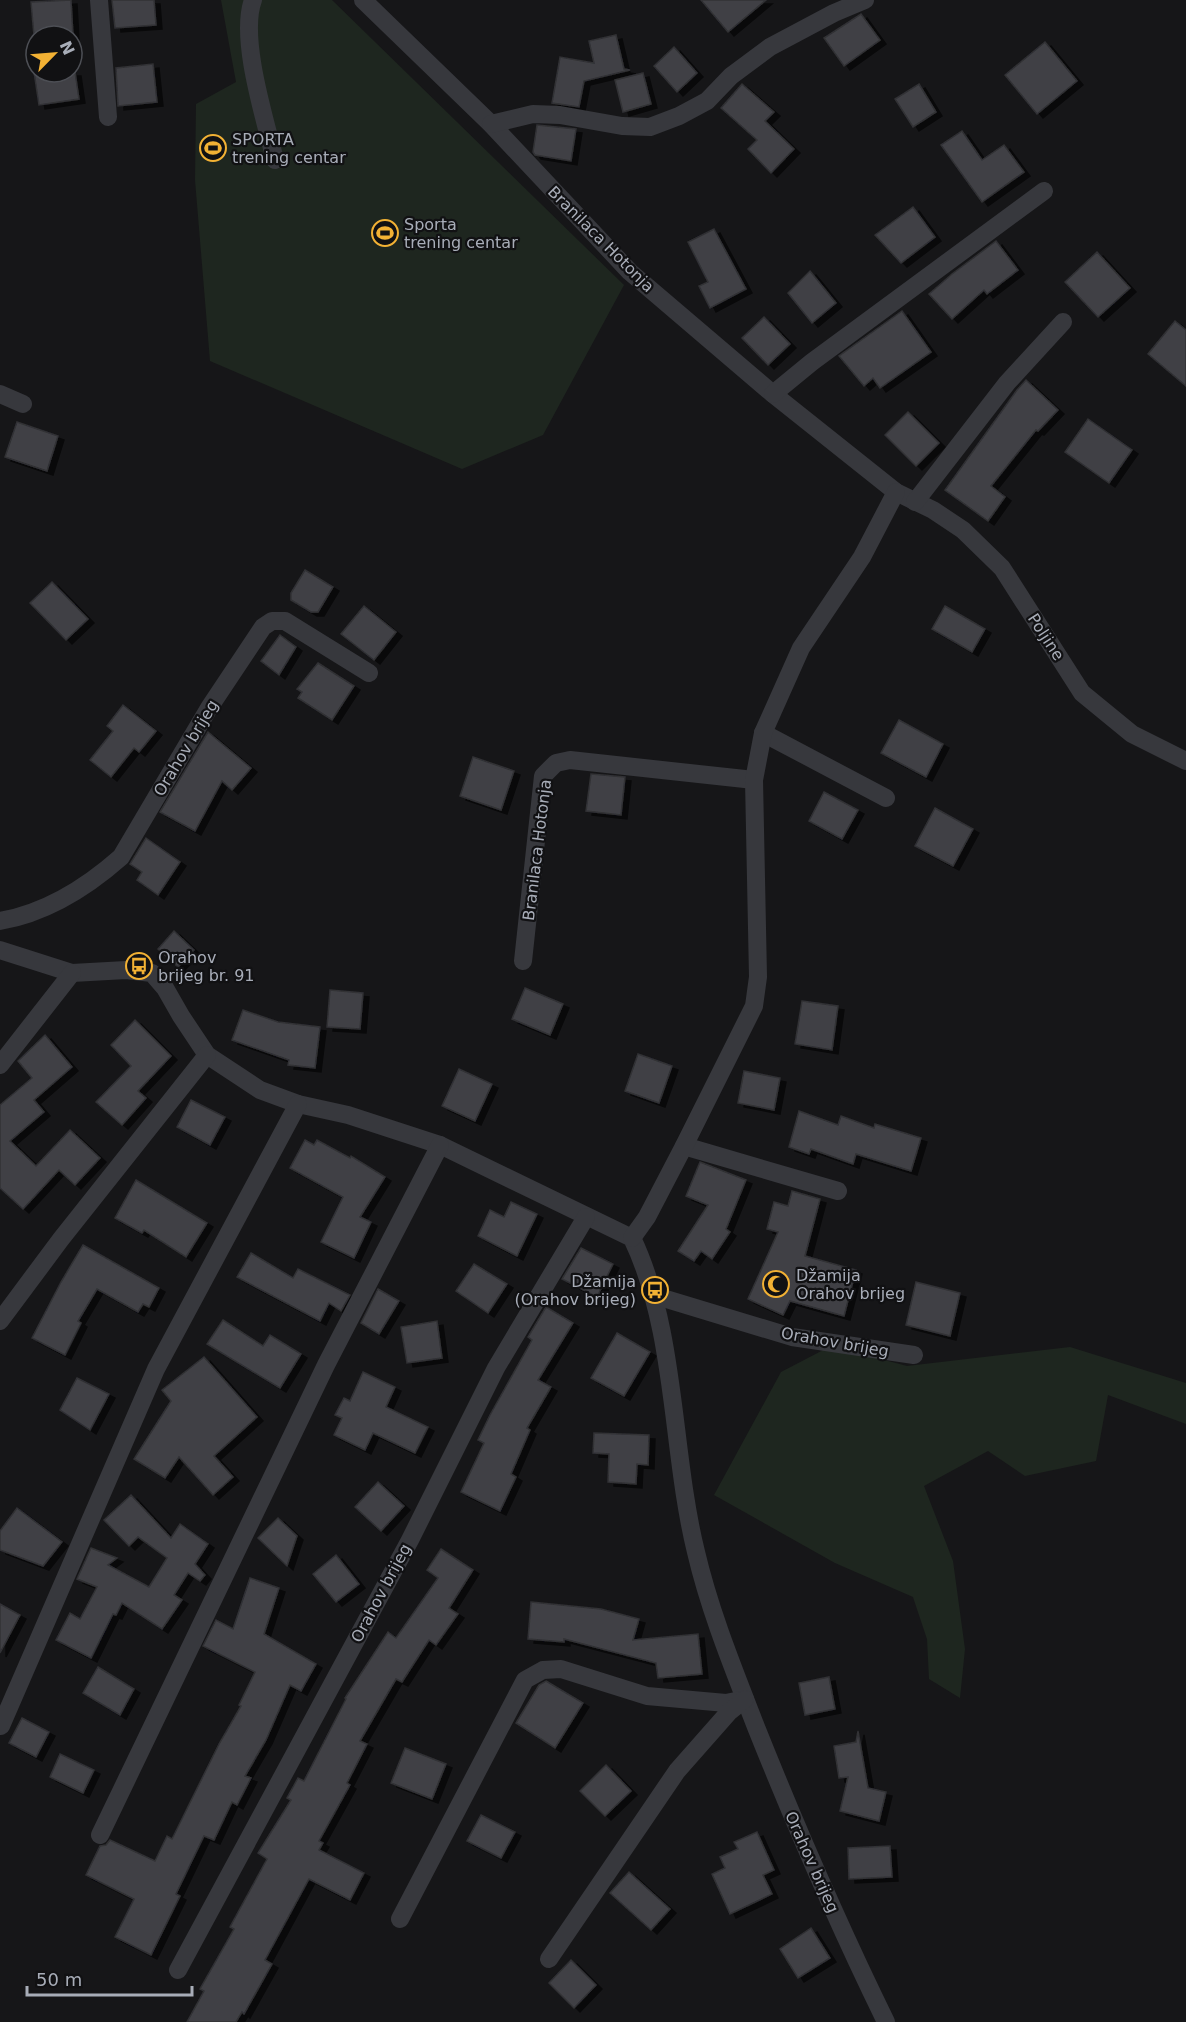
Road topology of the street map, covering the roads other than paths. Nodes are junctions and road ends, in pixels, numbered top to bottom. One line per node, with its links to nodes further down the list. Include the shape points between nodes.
1 (99, 0): 6 (street)
2 (253, 0): 8 (street, via 249,47)
3 (363, 0): 7 (street, Branilaca Hotonja)
4 (865, 0): 5 (street)
5 (830, 6): 7 (street, via 731,76 707,101 650,127 533,114)
6 (108, 117)
7 (490, 123): 12 (street, Branilaca Hotonja, via 630,272)
8 (274, 160)
9 (1044, 190): 12 (street)
10 (1063, 322): 15 (street, via 1007,384)
11 (0, 394): 13 (street)
12 (773, 394): 14 (street, Branilaca Hotonja)
13 (24, 405)
14 (896, 492): 15 (street, Branilaca Hotonja); 17 (street, via 862,557 801,648)
15 (915, 502): 18 (street, Poljine, via 963,530 1002,568 1082,693 1132,734)
16 (369, 673): 21 (street, Orahov brijeg, via 285,621 272,621 263,627 209,708 121,857 70,895 41,909)
17 (763, 733): 19 (street); 20 (street)
18 (1186, 761)
19 (754, 780): 23 (street, Branilaca Hotonja, via 570,760 556,763 543,776); 29 (street, via 758,977 754,1006)
20 (886, 798)
21 (0, 921)
22 (0, 950): 24 (street)
23 (524, 961)
24 (72, 974): 25 (street, via 126,970 152,974); 26 (street)
25 (207, 1055): 27 (street, via 260,1090); 34 (street)
26 (0, 1065)
27 (298, 1104): 28 (street, via 348,1115); 37 (street, via 156,1369)
28 (440, 1145): 31 (street); 38 (street, via 326,1365)
29 (684, 1146): 30 (street); 32 (street)
30 (838, 1191)
31 (586, 1217): 32 (street); 41 (street, Orahov brijeg, via 496,1368 410,1540)
32 (632, 1238): 33 (street, Orahov brijeg)
33 (653, 1295): 35 (street, Orahov brijeg, via 792,1336); 36 (street, Orahov brijeg, via 696,1552)
34 (0, 1321)
35 (915, 1355)
36 (745, 1699): 39 (street, via 726,1703 647,1696 561,1669 543,1670 525,1680); 40 (street, via 677,1771); 42 (street, Orahov brijeg, via 793,1819)
37 (1, 1726)
38 (100, 1835)
39 (400, 1919)
40 (549, 1959)
41 (178, 1970)
42 (886, 2022)

